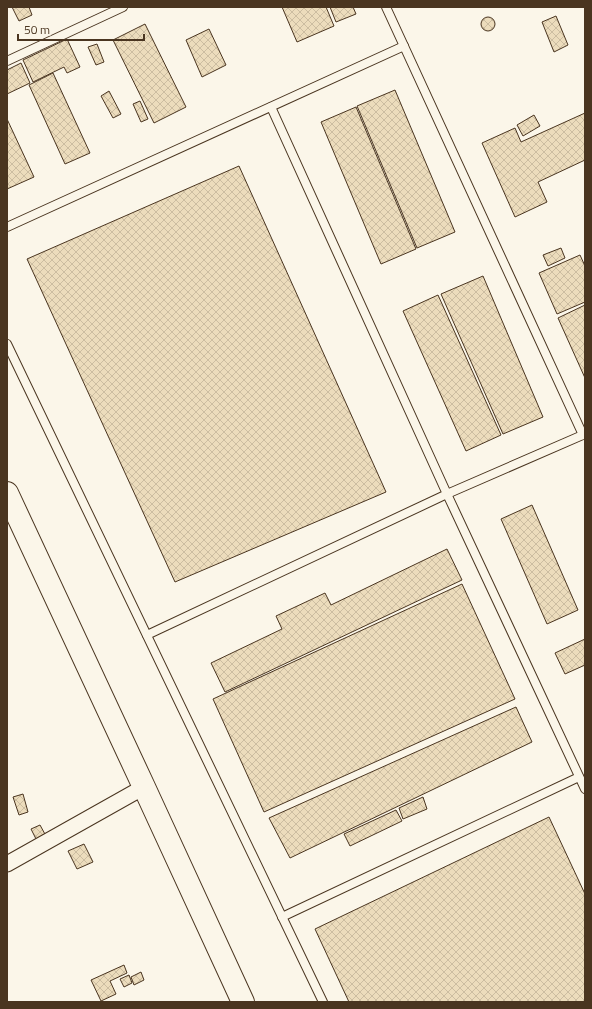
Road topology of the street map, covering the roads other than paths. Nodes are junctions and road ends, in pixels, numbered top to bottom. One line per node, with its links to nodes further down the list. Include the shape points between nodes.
1 (123, 7): 4 (lane)
2 (386, 7): 3 (lane)
3 (404, 46): 5 (lane); 8 (lane)
4 (7, 61)
5 (271, 107): 6 (lane); 10 (lane)
6 (7, 227)
7 (7, 344): 11 (lane)
8 (584, 434): 10 (lane)
9 (7, 493): 13 (main road)
10 (448, 494): 11 (lane); 12 (lane)
11 (147, 635): 16 (lane)
12 (579, 777): 14 (lane); 16 (lane)
13 (144, 787): 15 (street); 17 (main road)
14 (585, 789)
15 (7, 864)
16 (282, 917): 18 (lane)
17 (243, 1002)
18 (323, 1002)

